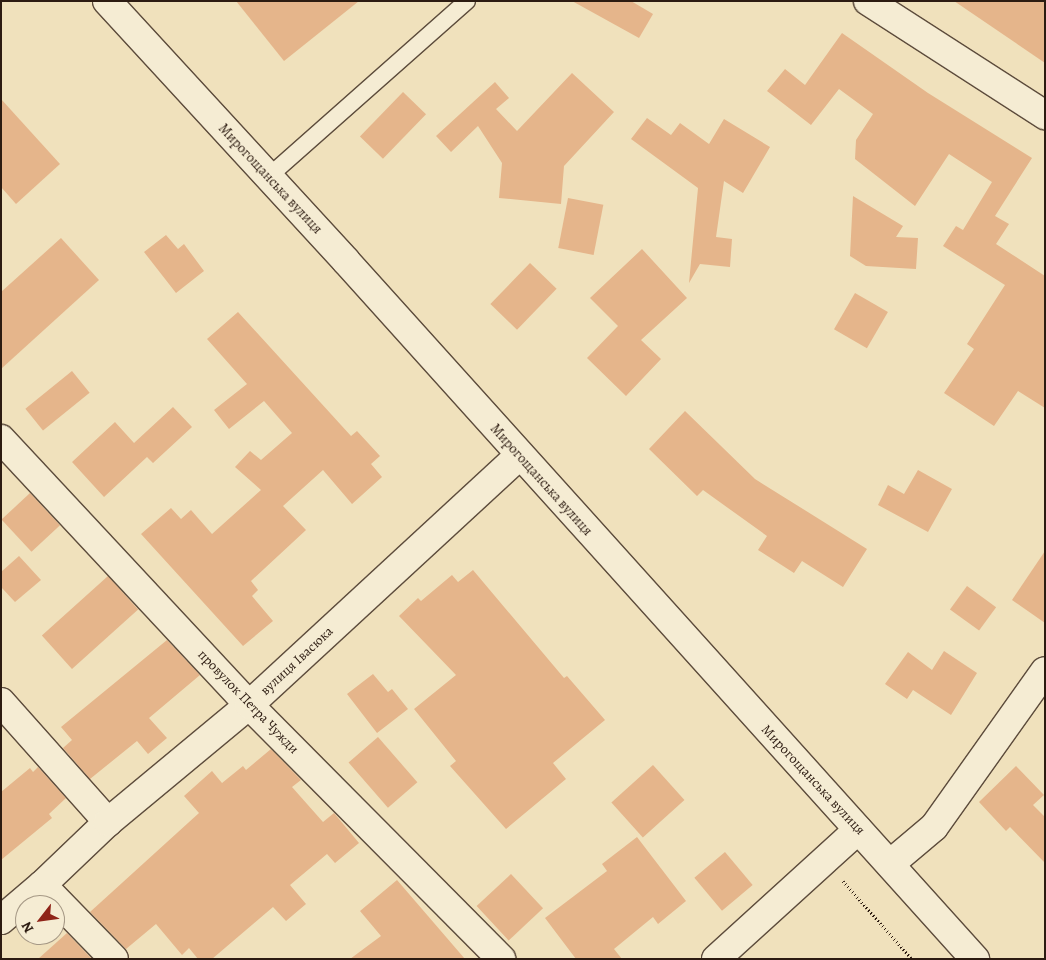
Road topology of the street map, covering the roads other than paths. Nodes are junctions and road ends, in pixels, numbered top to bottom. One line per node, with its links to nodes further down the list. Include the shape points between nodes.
1 (107, 1): 5 (street, Мирогощанська вулиця)
2 (467, 1): 5 (lane)
3 (868, 1): 4 (street)
4 (1045, 115)
5 (267, 178): 7 (street, Мирогощанська вулиця, via 346,261)
6 (1, 439): 10 (street, провулок Петра Чужди)
7 (519, 456): 10 (street, вулиця Івасюка); 12 (street, Мирогощанська вулиця)
8 (1045, 671): 13 (street, via 934,827)
9 (1, 702): 11 (street)
10 (249, 705): 11 (street, вулиця Івасюка); 17 (street, провулок Петра Чужди)
11 (108, 822): 14 (street, вулиця Івасюка)
12 (858, 830): 13 (street, Мирогощанська вулиця); 18 (street)
13 (890, 864): 19 (street, Мирогощанська вулиця)
14 (42, 886): 15 (street, вулиця Івасюка); 16 (street)
15 (1, 920)
16 (114, 959)
17 (502, 959)
18 (716, 959)
19 (975, 959)

